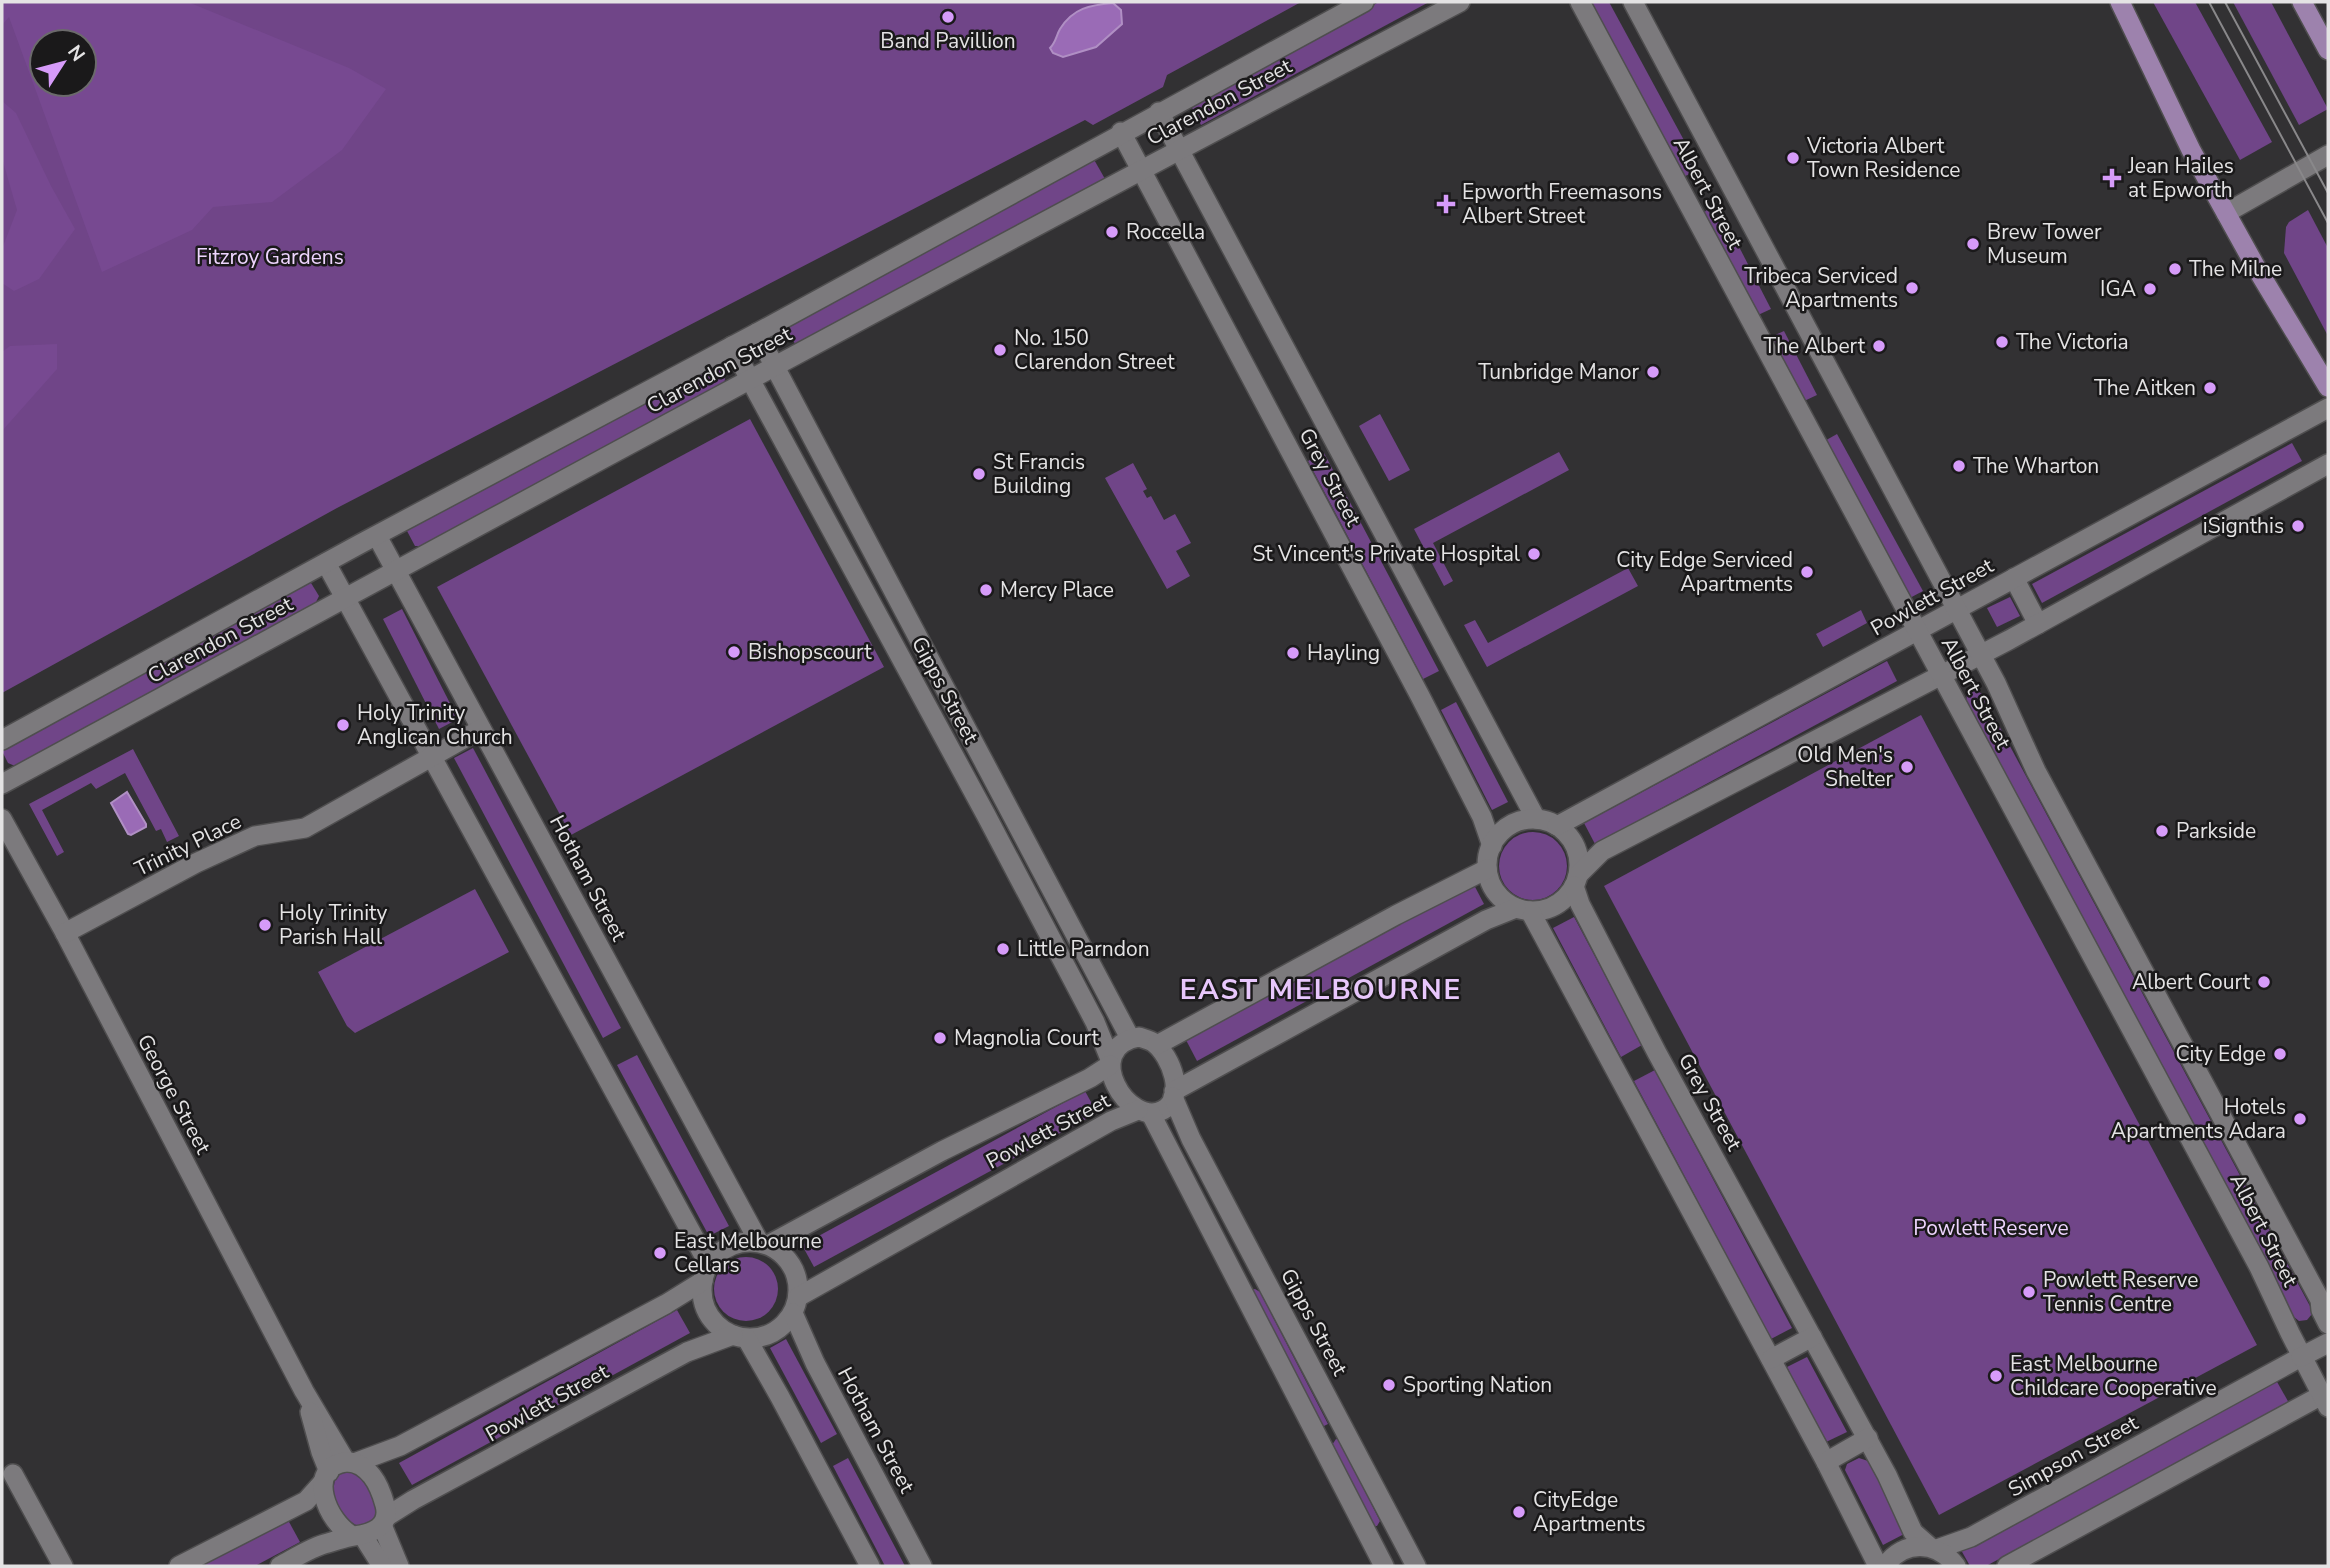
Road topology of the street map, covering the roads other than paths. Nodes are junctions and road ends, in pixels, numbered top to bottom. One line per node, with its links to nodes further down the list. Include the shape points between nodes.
1 (1364, 2): 8 (street, Clarendon Street)
2 (1461, 2): 10 (street, Clarendon Street)
3 (1580, 2): 32 (street, Albert Street)
4 (1633, 2): 30 (street, Albert Street)
5 (2120, 2): 13 (main road)
6 (2302, 2): 7 (main road)
7 (2328, 50)
8 (1159, 112): 9 (street, Clarendon Street); 10 (street, Grey Street)
9 (1121, 132): 12 (street, Grey Street); 14 (street, Clarendon Street)
10 (1179, 149): 12 (street, Clarendon Street); 42 (street, Grey Street)
11 (2328, 155): 13 (street)
12 (1141, 169): 16 (street, Clarendon Street); 44 (street, Grey Street, via 1420,696 1482,817)
13 (2225, 213): 18 (main road)
14 (757, 333): 15 (street, Clarendon Street); 16 (street, Gipps Street)
15 (732, 346): 17 (street, Gipps Street); 25 (street, Clarendon Street)
16 (774, 366): 17 (street, Clarendon Street); 20 (street, Gipps Street)
17 (751, 379): 21 (street, Gipps Street); 27 (street, Clarendon Street)
18 (2328, 387)
19 (2328, 408): 28 (street, Powlett Street)
20 (804, 422): 21 (street); 23 (street, Gipps Street)
21 (781, 434): 24 (street, Gipps Street)
22 (2328, 464): 31 (street)
23 (848, 505): 24 (street); 35 (street, Gipps Street)
24 (825, 517): 36 (street, Gipps Street)
25 (377, 536): 26 (street, Clarendon Street); 27 (street, Hotham Street)
26 (326, 563): 29 (street); 38 (street, Clarendon Street)
27 (396, 571): 29 (street, Clarendon Street); 37 (street, Hotham Street)
28 (2014, 578): 30 (street, Powlett Street); 31 (street)
29 (345, 597): 39 (street); 40 (street, Clarendon Street)
30 (1956, 609): 32 (street, Powlett Street); 33 (street, Albert Street)
31 (2038, 624): 33 (street)
32 (1917, 630): 34 (street, Albert Street); 43 (street, Powlett Street)
33 (1980, 654): 34 (street); 59 (street, Albert Street, via 2036,771)
34 (1941, 674): 46 (street, via 1602,851); 63 (street, Albert Street, via 2259,1266)
35 (948, 696): 36 (street); 47 (street, Gipps Street)
36 (928, 706): 48 (street, Gipps Street)
37 (481, 729): 39 (street, Trinity Place); 56 (street, Hotham Street)
38 (2, 740)
39 (432, 757): 50 (street, Trinity Place, via 305,828 255,836); 57 (street)
40 (2, 784)
41 (2, 819): 50 (street, George Street)
42 (1536, 819): 43 (street); 44 (street, via 1509,825)
43 (1557, 826): 46 (street, via 1576,847)
44 (1492, 846): 45 (street)
45 (1487, 869): 49 (street, via 1506,902); 52 (street)
46 (1576, 881): 49 (street, via 1556,905); 61 (street, Grey Street, via 1580,904 1657,1053)
47 (1054, 895): 48 (street); 51 (street, Gipps Street)
48 (1034, 905): 53 (street, Gipps Street, via 1095,1022)
49 (1523, 909): 54 (street, via 1486,920); 64 (street)
50 (65, 933): 70 (street, George Street, via 304,1391 321,1452)
51 (1130, 1038): 52 (street); 53 (street, via 1116,1049)
52 (1157, 1045): 54 (street, via 1171,1068)
53 (1110, 1062): 55 (street, via 1126,1100); 56 (street, Powlett Street, via 1090,1078)
54 (1174, 1094): 55 (street, via 1161,1111); 66 (street, Gipps Street, via 1191,1139)
55 (1145, 1112): 58 (street, Powlett Street, via 1111,1121 837,1273); 68 (street, via 1221,1246)
56 (764, 1243): 57 (street, via 730,1245 718,1253); 58 (street, via 793,1266 798,1281)
57 (706, 1273): 60 (street, via 702,1298 708,1314 719,1327); 70 (street, Powlett Street, via 666,1304 412,1439)
58 (796, 1305): 60 (street, via 774,1333); 83 (street, Hotham Street, via 815,1363)
59 (2328, 1324)
60 (740, 1337): 72 (street, Powlett Street, via 687,1352 413,1500); 82 (street, via 780,1397)
61 (1812, 1337): 64 (street); 67 (street, Grey Street)
62 (2328, 1343): 63 (street, Simpson Street)
63 (2301, 1357): 65 (street, Albert Street); 76 (street, Simpson Street, via 1971,1537)
64 (1771, 1360): 69 (street)
65 (2326, 1398): 89 (street)
66 (1342, 1425): 68 (street); 73 (street, Gipps Street)
67 (1868, 1438): 69 (street); 76 (street, Grey Street, via 1913,1532)
68 (1317, 1439): 75 (street)
69 (1826, 1462): 86 (street)
70 (339, 1470): 72 (street, via 369,1472 387,1510); 74 (street, via 323,1496 340,1528); 78 (street, Powlett Street, via 306,1500)
71 (13, 1474): 77 (street)
72 (384, 1521): 74 (street, via 372,1533); 81 (street)
73 (1395, 1525): 75 (street); 85 (street, Gipps Street)
74 (358, 1536): 79 (street, via 320,1546); 80 (street)
75 (1369, 1539): 84 (street)
76 (1934, 1548): 87 (street, Simpson Street, via 1906,1549); 88 (street, Grey Street)
77 (63, 1566)
78 (179, 1566)
79 (280, 1566)
80 (382, 1566)
81 (398, 1566)
82 (870, 1566)
83 (922, 1566)
84 (1384, 1566)
85 (1416, 1566)
86 (1878, 1566)
87 (1885, 1566)
88 (1956, 1566)
89 (2007, 1566)

